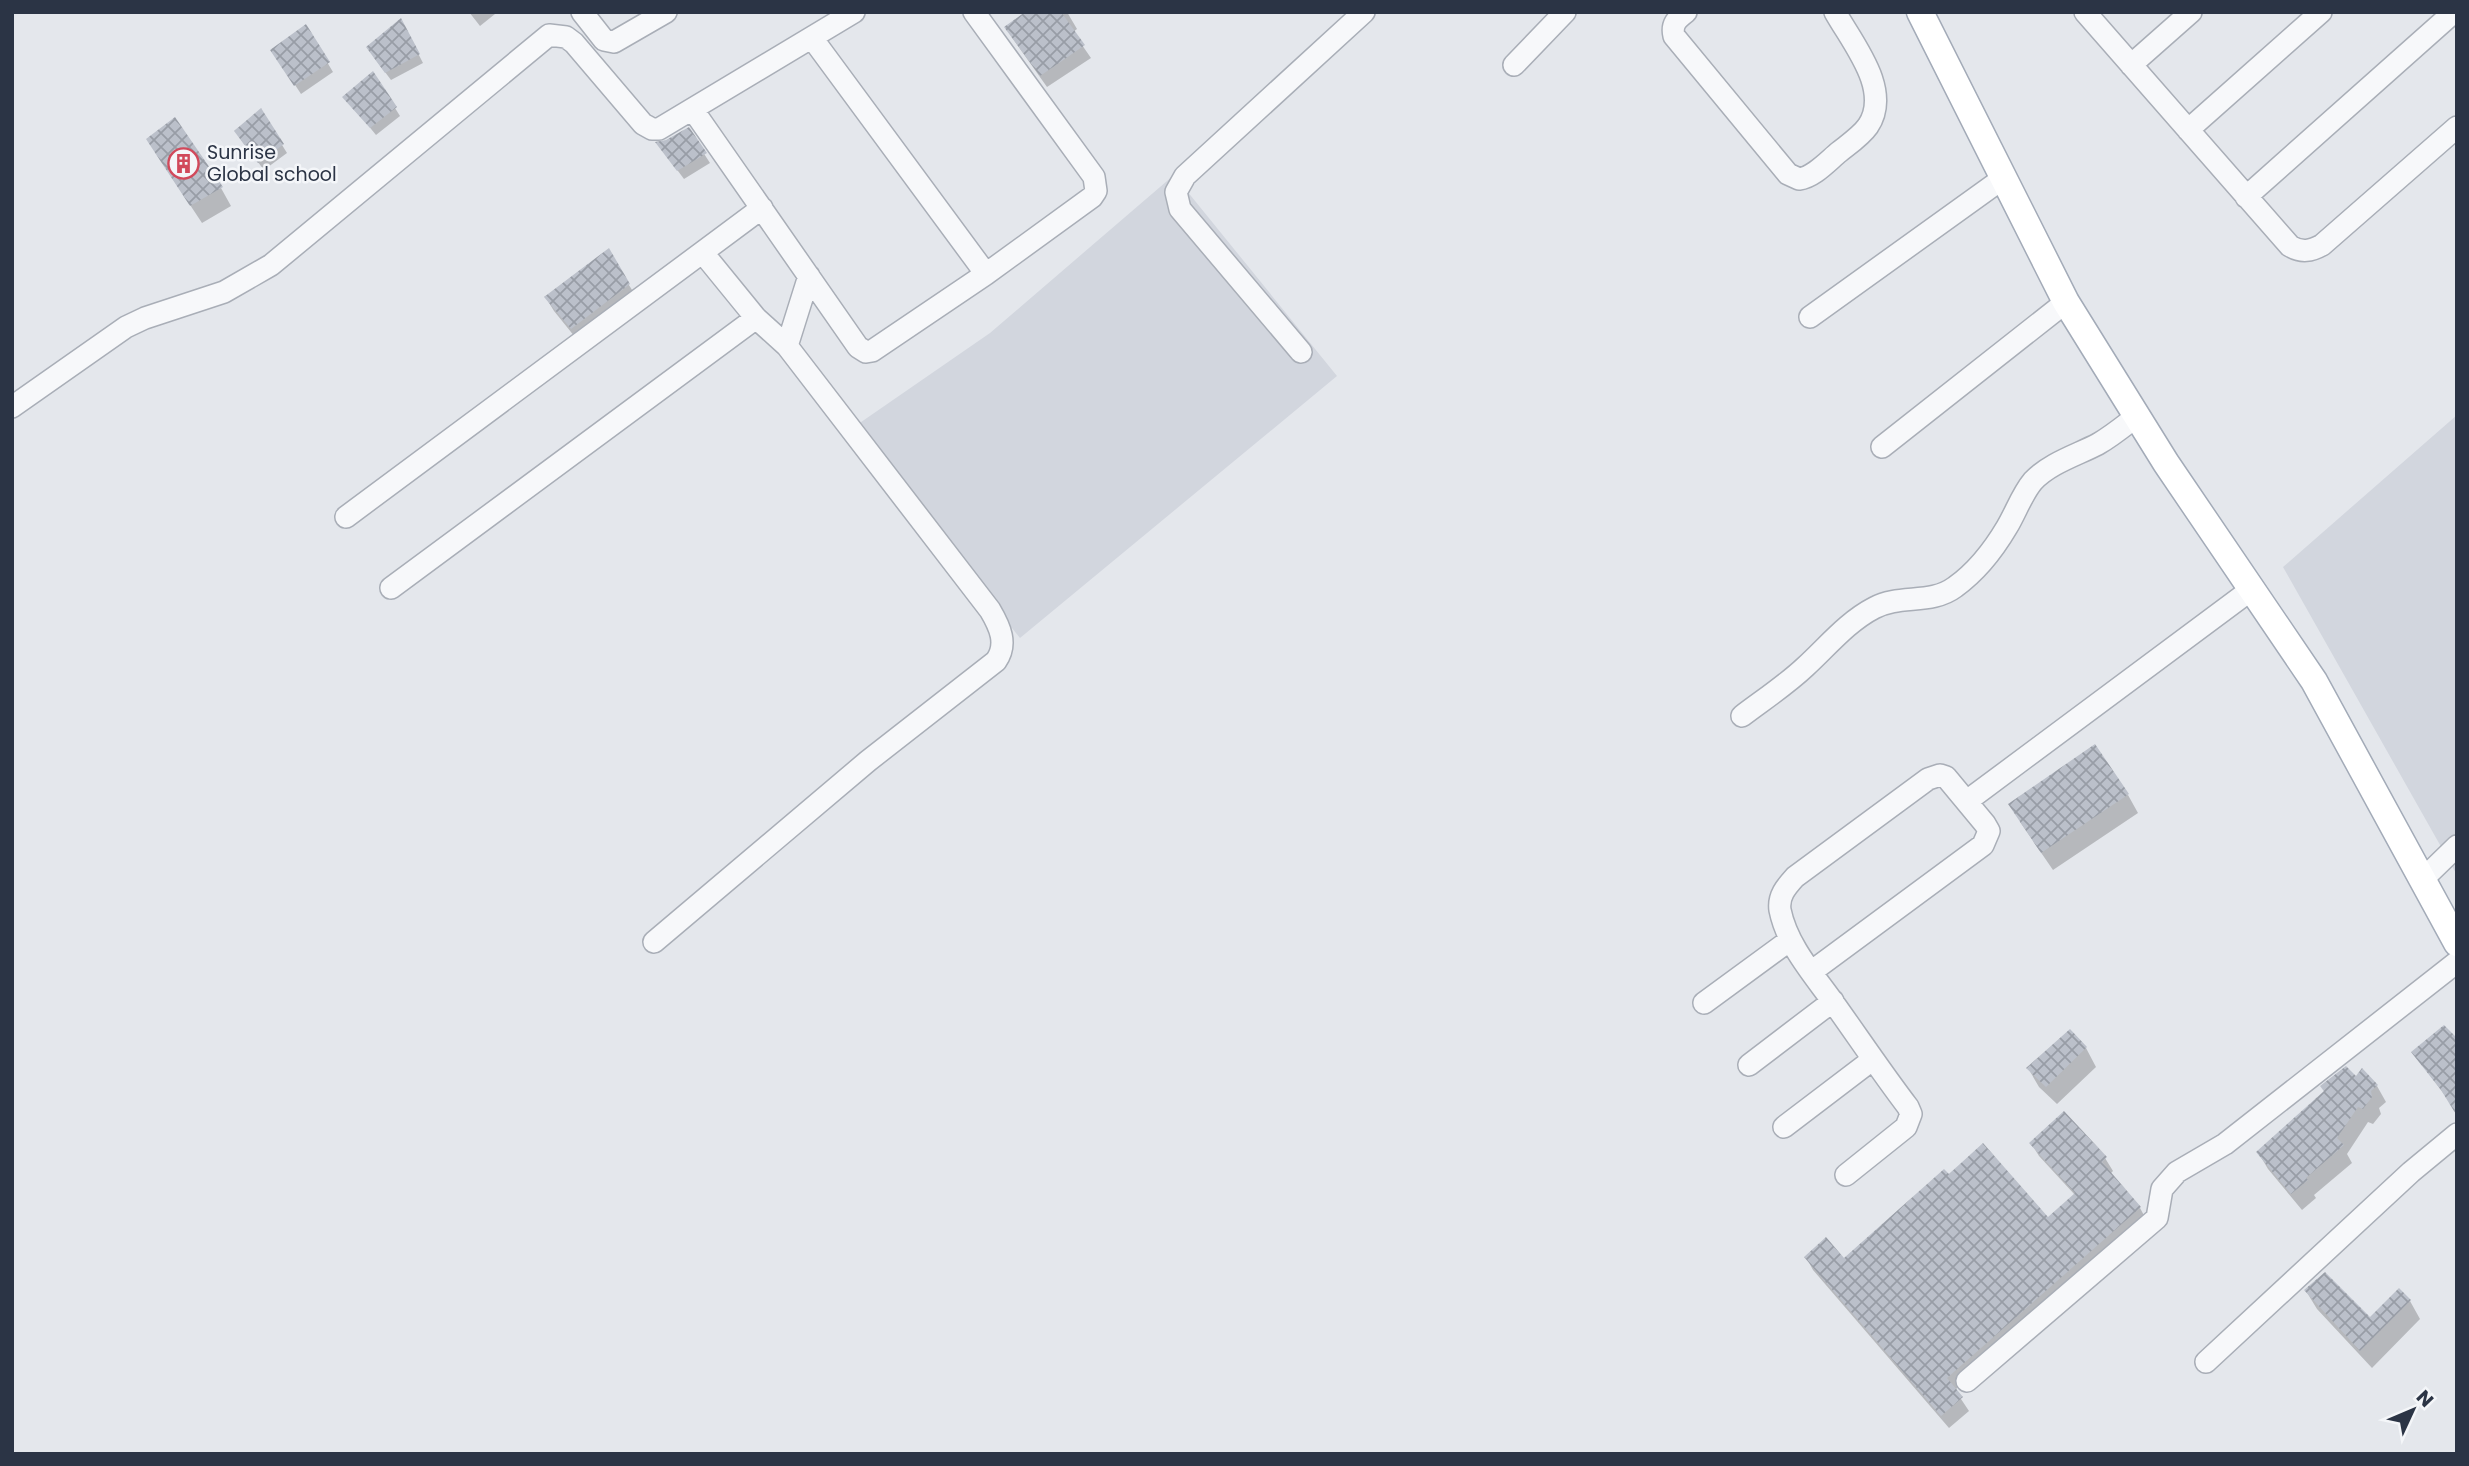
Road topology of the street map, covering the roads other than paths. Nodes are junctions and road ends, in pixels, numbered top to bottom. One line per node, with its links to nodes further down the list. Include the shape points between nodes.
1 (582, 12): 2 (street, via 604,40 614,42)
2 (666, 12)
3 (854, 12): 14 (street)
4 (974, 12): 24 (street, via 1097,185 1092,197)
5 (1364, 12): 30 (street, via 1185,176 1176,192 1180,209)
6 (1565, 12): 15 (street)
7 (1686, 12): 8 (street, via 1675,22 1674,36 1788,174 1799,179 1811,175 1862,133 1876,101 1875,84)
8 (1835, 12)
9 (1920, 12): 20 (main road)
10 (2084, 12): 16 (street)
11 (2191, 12): 16 (street)
12 (2321, 12): 19 (street)
13 (2454, 12): 21 (street)
14 (812, 38): 17 (street); 24 (street)
15 (1514, 65)
16 (2131, 65): 19 (street)
17 (693, 110): 22 (street); 31 (street, via 665,128 652,129 574,43 549,35 271,265 224,292 126,327)
18 (2457, 127): 21 (street, via 2313,250 2290,246)
19 (2188, 130): 21 (street)
20 (2002, 179): 26 (main road); 27 (street)
21 (2246, 197)
22 (762, 208): 23 (street); 25 (street)
23 (703, 253): 28 (street); 34 (street)
24 (986, 274): 25 (street, via 866,352)
25 (809, 276): 29 (street)
26 (2066, 302): 32 (main road); 33 (street)
27 (1810, 317)
28 (756, 318): 29 (street); 35 (street)
29 (787, 346): 42 (street, via 990,610 1002,646 996,661 868,761)
30 (1301, 352)
31 (12, 407)
32 (2137, 416): 36 (main road); 37 (street, via 2101,442 2039,475 1975,571 1955,587 1932,598 1895,600 1875,607)
33 (1882, 447)
34 (346, 517)
35 (391, 588)
36 (2252, 589): 38 (street); 40 (main road, via 2314,681)
37 (1742, 716)
38 (1967, 800): 41 (street, via 1946,777 1934,775 1795,877 1780,901); 45 (street, via 1989,831 1983,845)
39 (2457, 846): 40 (street)
40 (2423, 879): 43 (main road)
41 (1790, 940): 45 (street); 47 (street)
42 (654, 942)
43 (2457, 943)
44 (2457, 962): 54 (street, via 2225,1144 2177,1172 2162,1189 2157,1218)
45 (1811, 972): 46 (street)
46 (1833, 1001): 48 (street); 49 (street)
47 (1704, 1003)
48 (1872, 1060): 50 (street); 52 (street, via 1908,1107 1910,1121)
49 (1749, 1065)
50 (1784, 1127)
51 (2457, 1134): 53 (street)
52 (1846, 1175)
53 (2206, 1362)
54 (1968, 1381)

